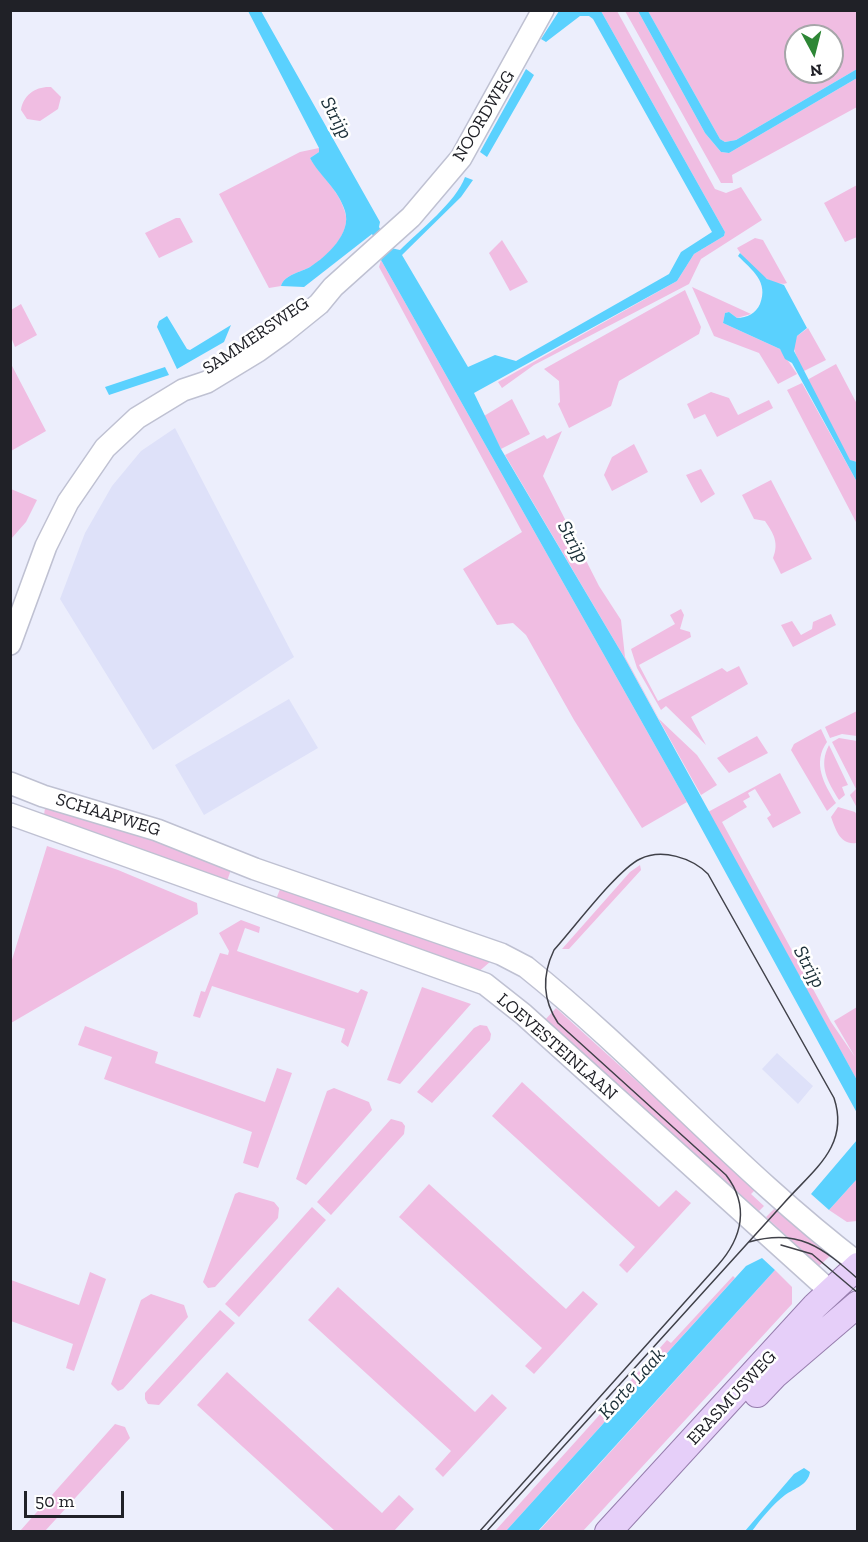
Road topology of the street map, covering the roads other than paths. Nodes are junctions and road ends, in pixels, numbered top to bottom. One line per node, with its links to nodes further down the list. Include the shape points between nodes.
1 (543, 10): 2 (street, NOORDWEG, via 461,158)
2 (383, 244): 3 (street, SAMMERSWEG, via 319,304 258,351 207,382 183,390 123,429 86,474 46,546)
3 (10, 644)
4 (10, 783): 7 (street, SCHAAPWEG, via 158,830 501,954 526,967 784,1203)
5 (10, 814): 6 (street, SCHAAPWEG)
6 (195, 881): 8 (street, LOEVESTEINLAAN, via 484,984 523,1014)
7 (858, 1265): 8 (main road, ERASMUSWEG)
8 (831, 1292): 9 (main road, LOEVESTEINLAAN); 10 (main road, ERASMUSWEG)
9 (856, 1309): 11 (main road, ERASMUSWEG, via 775,1375)
10 (608, 1532)
11 (631, 1532)

